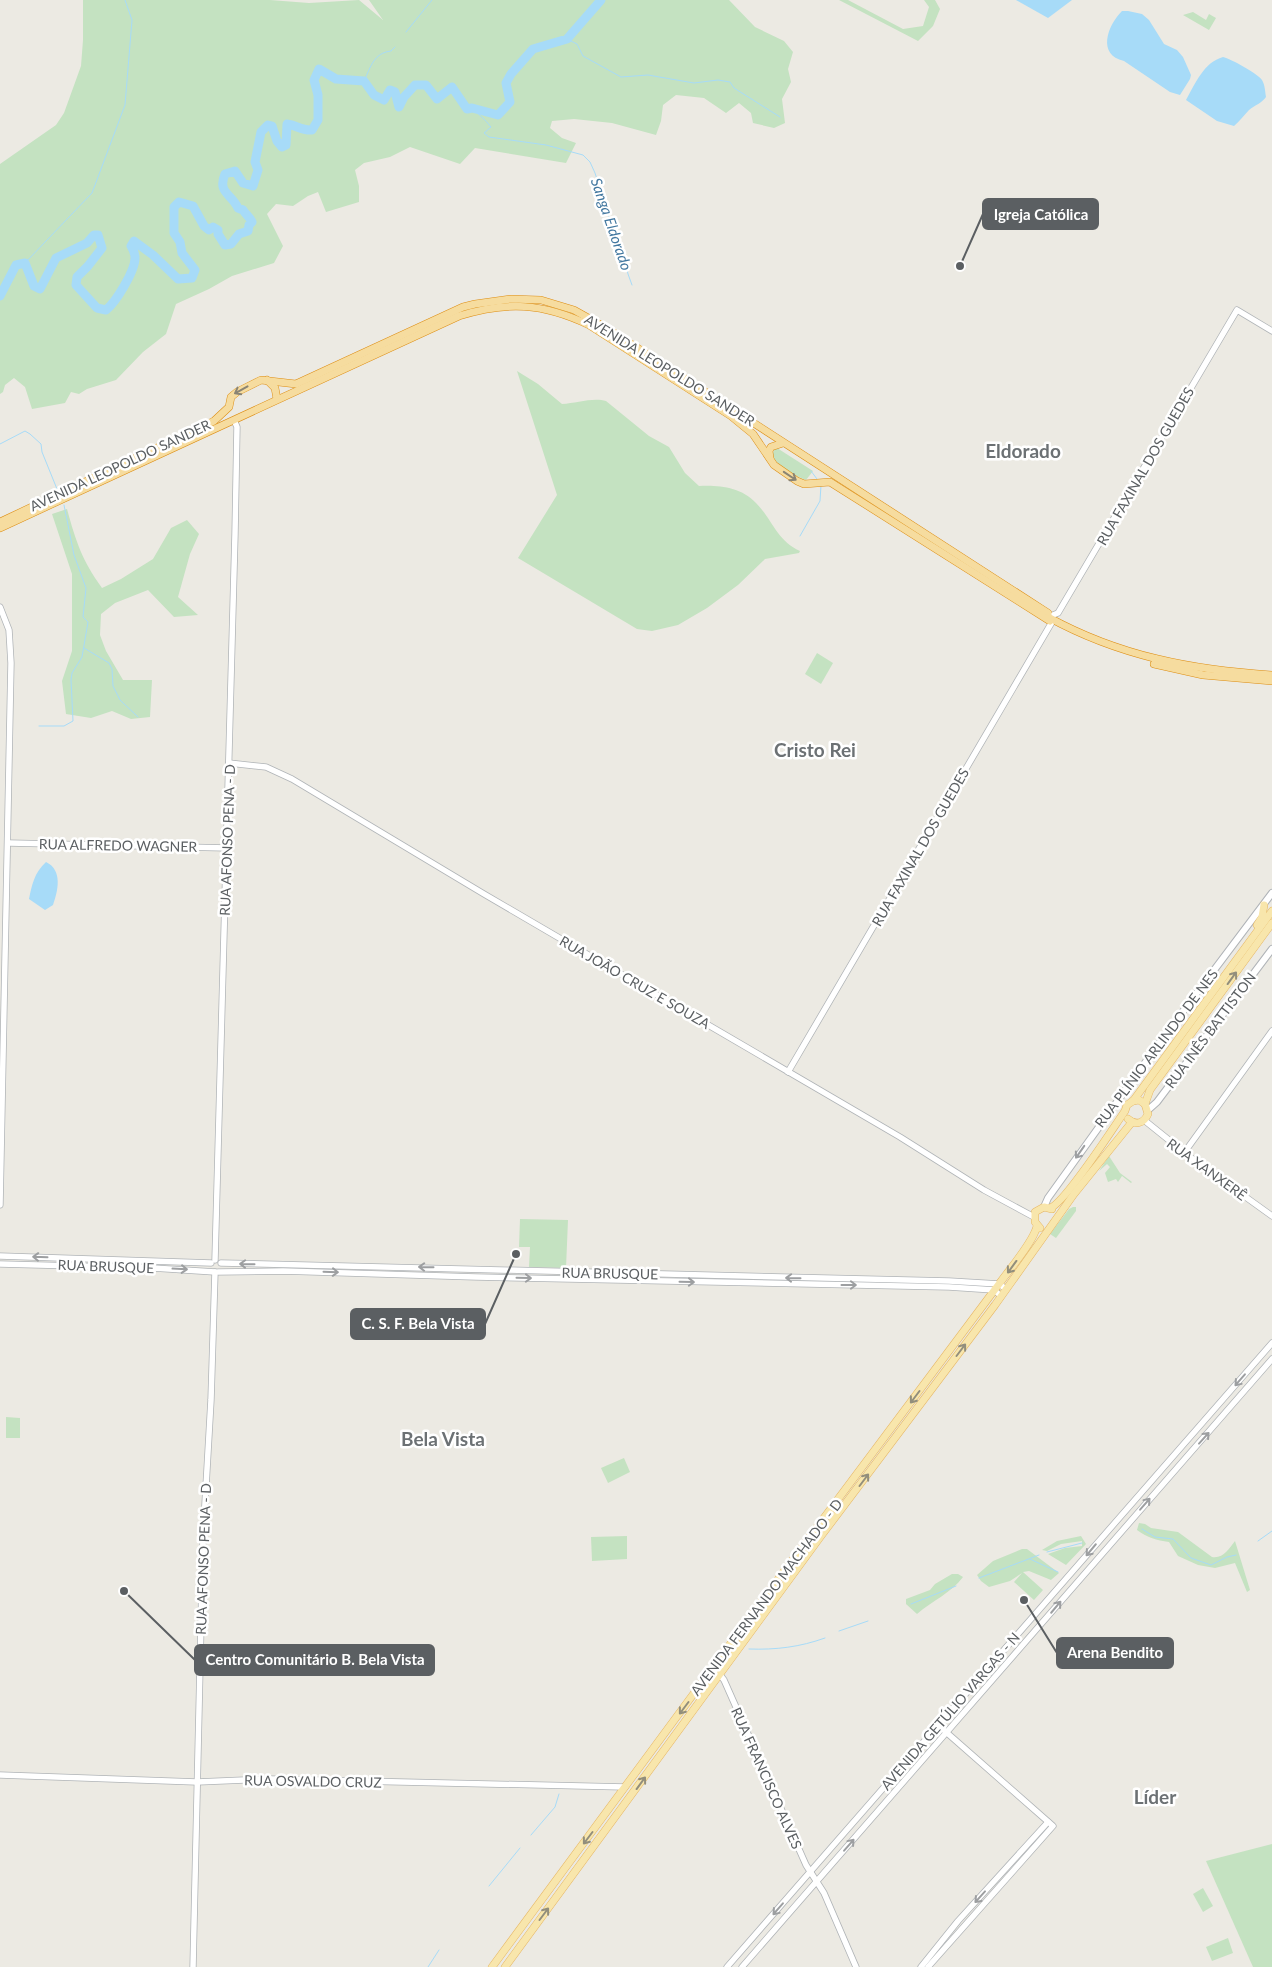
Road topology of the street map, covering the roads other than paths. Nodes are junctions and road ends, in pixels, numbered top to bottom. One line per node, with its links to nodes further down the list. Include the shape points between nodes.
1 (1272, 331): 13 (street, RUA FAXINAL DOS GUEDES, via 1236,310 1084,570 1058,613)
2 (266, 380): 3 (highway, via 275,388); 4 (highway, AVENIDA LEOPOLDO SANDER, one-way to 4, via 237,392 231,397); 6 (highway, AVENIDA LEOPOLDO SANDER, via 296,384 463,307 511,299 541,300 589,317)
3 (277, 399): 5 (highway, AVENIDA LEOPOLDO SANDER); 7 (highway, AVENIDA LEOPOLDO SANDER, via 482,308 508,305 548,309 589,324 731,416 753,434)
4 (228, 407): 5 (highway); 10 (highway, AVENIDA LEOPOLDO SANDER, via 214,421)
5 (234, 420): 11 (highway, AVENIDA LEOPOLDO SANDER); 16 (street, RUA AFONSO PENA - D, via 237,446)
6 (783, 443): 7 (highway, via 771,447); 8 (highway, AVENIDA LEOPOLDO SANDER)
7 (771, 461): 9 (highway, AVENIDA LEOPOLDO SANDER, one-way to 9, via 797,481)
8 (822, 467): 9 (highway, via 818,479); 13 (highway, AVENIDA LEOPOLDO SANDER, via 1048,613)
9 (812, 484): 13 (highway, AVENIDA LEOPOLDO SANDER, via 830,482 846,491)
10 (0, 522)
11 (0, 528)
12 (0, 607): 17 (street, via 10,637)
13 (1050, 620): 14 (highway, AVENIDA LEOPOLDO SANDER, via 1080,634 1176,665); 15 (highway, AVENIDA LEOPOLDO SANDER, via 1118,653 1172,669); 26 (street, RUA FAXINAL DOS GUEDES)
14 (1272, 675)
15 (1272, 681)
16 (229, 763): 18 (street, RUA AFONSO PENA - D); 26 (street, RUA JOÃO CRUZ E SOUZA, via 266,767 292,779)
17 (9, 843): 18 (street, RUA ALFREDO WAGNER); 33 (street)
18 (227, 848): 41 (street, RUA AFONSO PENA - D)
19 (1272, 893): 20 (main road, RUA PLÍNIO ARLINDO DE NES)
20 (1264, 905): 24 (main road, via 1262,917); 34 (main road, RUA PLÍNIO ARLINDO DE NES, one-way to 34, via 1092,1134 1048,1198)
21 (1272, 911): 24 (main road)
22 (1272, 923): 28 (main road, one-way to 22, via 1150,1090)
23 (1272, 949): 28 (main road, RUA INÊS BATTISTON, via 1156,1102)
24 (1240, 956): 27 (main road)
25 (1272, 1031): 32 (street)
26 (788, 1072): 36 (street, RUA JOÃO CRUZ E SOUZA)
27 (1133, 1101): 28 (main road, via 1139,1100); 29 (main road)
28 (1146, 1107): 30 (main road)
29 (1125, 1111): 31 (main road, via 1126,1118); 34 (main road, via 1058,1203)
30 (1144, 1120): 31 (main road); 32 (street, RUA XANXERÊ)
31 (1132, 1122): 37 (main road)
32 (1184, 1153): 35 (street, RUA XANXERÊ)
33 (0, 1205)
34 (1047, 1208): 36 (main road, via 1039,1209); 37 (main road, via 1054,1212)
35 (1272, 1216)
36 (1034, 1217): 38 (main road)
37 (1056, 1219): 39 (main road)
38 (1037, 1226): 39 (main road); 45 (main road, AVENIDA FERNANDO MACHADO - D, one-way to 45)
39 (1049, 1228): 47 (main road, AVENIDA FERNANDO MACHADO - D)
40 (0, 1256): 41 (street, RUA BRUSQUE, one-way to 40)
41 (213, 1262): 42 (street); 44 (street, RUA AFONSO PENA - D)
42 (221, 1263): 44 (street, via 221,1269); 46 (street, RUA BRUSQUE, one-way to 42)
43 (0, 1264): 44 (street, RUA BRUSQUE, one-way to 44)
44 (215, 1271): 46 (street, RUA BRUSQUE, one-way to 46); 59 (street, RUA AFONSO PENA - D, via 204,1503)
45 (999, 1284): 46 (street, RUA BRUSQUE); 47 (street); 48 (main road, AVENIDA FERNANDO MACHADO - D)
46 (967, 1285): 48 (street, RUA BRUSQUE)
47 (1006, 1289): 49 (main road, AVENIDA FERNANDO MACHADO - D)
48 (994, 1290): 49 (street); 50 (main road, AVENIDA FERNANDO MACHADO - D)
49 (1001, 1296): 51 (main road, AVENIDA FERNANDO MACHADO - D)
50 (964, 1331): 51 (main road); 54 (main road, AVENIDA FERNANDO MACHADO - D, one-way to 54)
51 (971, 1336): 55 (main road, AVENIDA FERNANDO MACHADO - D, one-way to 51)
52 (1272, 1343): 56 (street, AVENIDA GETÚLIO VARGAS - N, one-way to 56)
53 (1272, 1359): 57 (street, AVENIDA GETÚLIO VARGAS - N, one-way to 53)
54 (714, 1668): 55 (street); 60 (main road, AVENIDA FERNANDO MACHADO - D, one-way to 60)
55 (720, 1674): 62 (street, RUA FRANCISCO ALVES); 65 (main road, AVENIDA FERNANDO MACHADO - D, one-way to 55)
56 (938, 1725): 57 (street); 62 (street, AVENIDA GETÚLIO VARGAS - N)
57 (947, 1732): 61 (street, via 1050,1824); 63 (street, AVENIDA GETÚLIO VARGAS - N, one-way to 57)
58 (0, 1775): 59 (street, RUA OSVALDO CRUZ)
59 (198, 1782): 60 (street, RUA OSVALDO CRUZ, via 281,1780); 66 (street, RUA AFONSO PENA - D)
60 (625, 1787): 64 (main road, AVENIDA FERNANDO MACHADO - D, one-way to 64)
61 (1028, 1849): 72 (street, one-way to 72, via 958,1921); 73 (street)
62 (810, 1872): 63 (street, RUA FRANCISCO ALVES); 69 (street, AVENIDA GETÚLIO VARGAS - N, one-way to 69)
63 (817, 1882): 70 (street, AVENIDA GETÚLIO VARGAS - N); 71 (street, RUA FRANCISCO ALVES)
64 (530, 1916): 65 (main road, via 523,1932); 67 (main road, AVENIDA FERNANDO MACHADO - D)
65 (526, 1937): 68 (main road, AVENIDA FERNANDO MACHADO - D)
66 (194, 1967)
67 (492, 1967)
68 (505, 1967)
69 (727, 1967)
70 (742, 1967)
71 (856, 1967)
72 (920, 1967)
73 (928, 1967)

